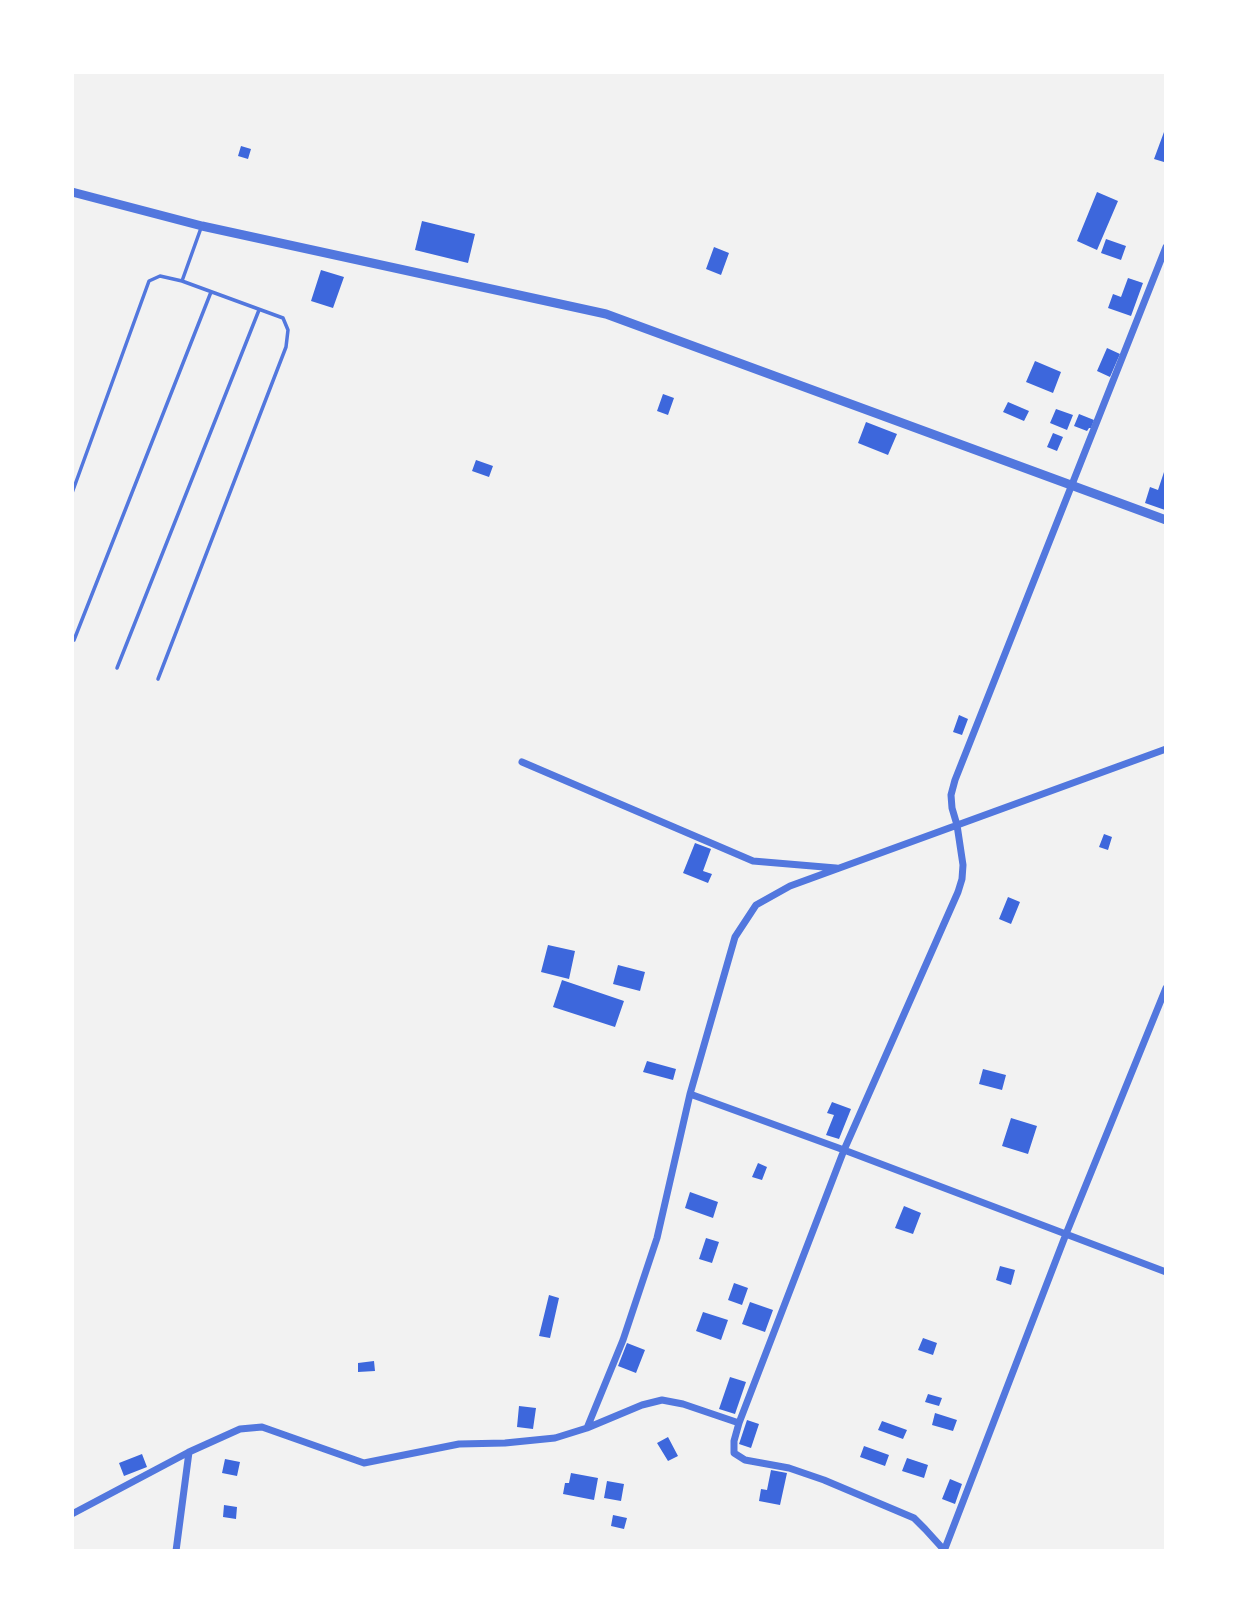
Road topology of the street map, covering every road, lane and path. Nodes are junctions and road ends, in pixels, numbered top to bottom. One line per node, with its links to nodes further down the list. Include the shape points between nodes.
1 (72, 192): 2 (street)
2 (202, 226): 4 (lane); 7 (street, via 606,314)
3 (1166, 247): 7 (street)
4 (182, 281): 5 (lane); 8 (lane, via 160,276 149,281)
5 (211, 292): 6 (lane); 10 (lane)
6 (259, 310): 11 (lane); 12 (lane, via 283,318 288,330 286,347)
7 (1073, 487): 9 (street); 15 (street, via 955,780 951,795)
8 (72, 493)
9 (1166, 520)
10 (74, 640)
11 (117, 667)
12 (158, 678)
13 (1166, 749): 15 (street)
14 (522, 762): 16 (street, via 753,861)
15 (957, 825): 16 (street); 19 (street, via 964,865 958,892)
16 (840, 868): 18 (street, via 790,886 756,905 734,937)
17 (1166, 988): 20 (street)
18 (690, 1094): 19 (street); 23 (street, via 657,1238)
19 (844, 1150): 20 (street); 22 (street)
20 (1066, 1234): 21 (street); 27 (street)
21 (1166, 1272)
22 (739, 1423): 23 (street, via 663,1400); 27 (street, via 734,1453 745,1460 824,1480 914,1518)
23 (587, 1428): 24 (street, via 555,1438 459,1444 365,1463 262,1427 240,1429)
24 (188, 1452): 25 (street); 26 (street)
25 (72, 1514)
26 (176, 1551)
27 (944, 1551)

